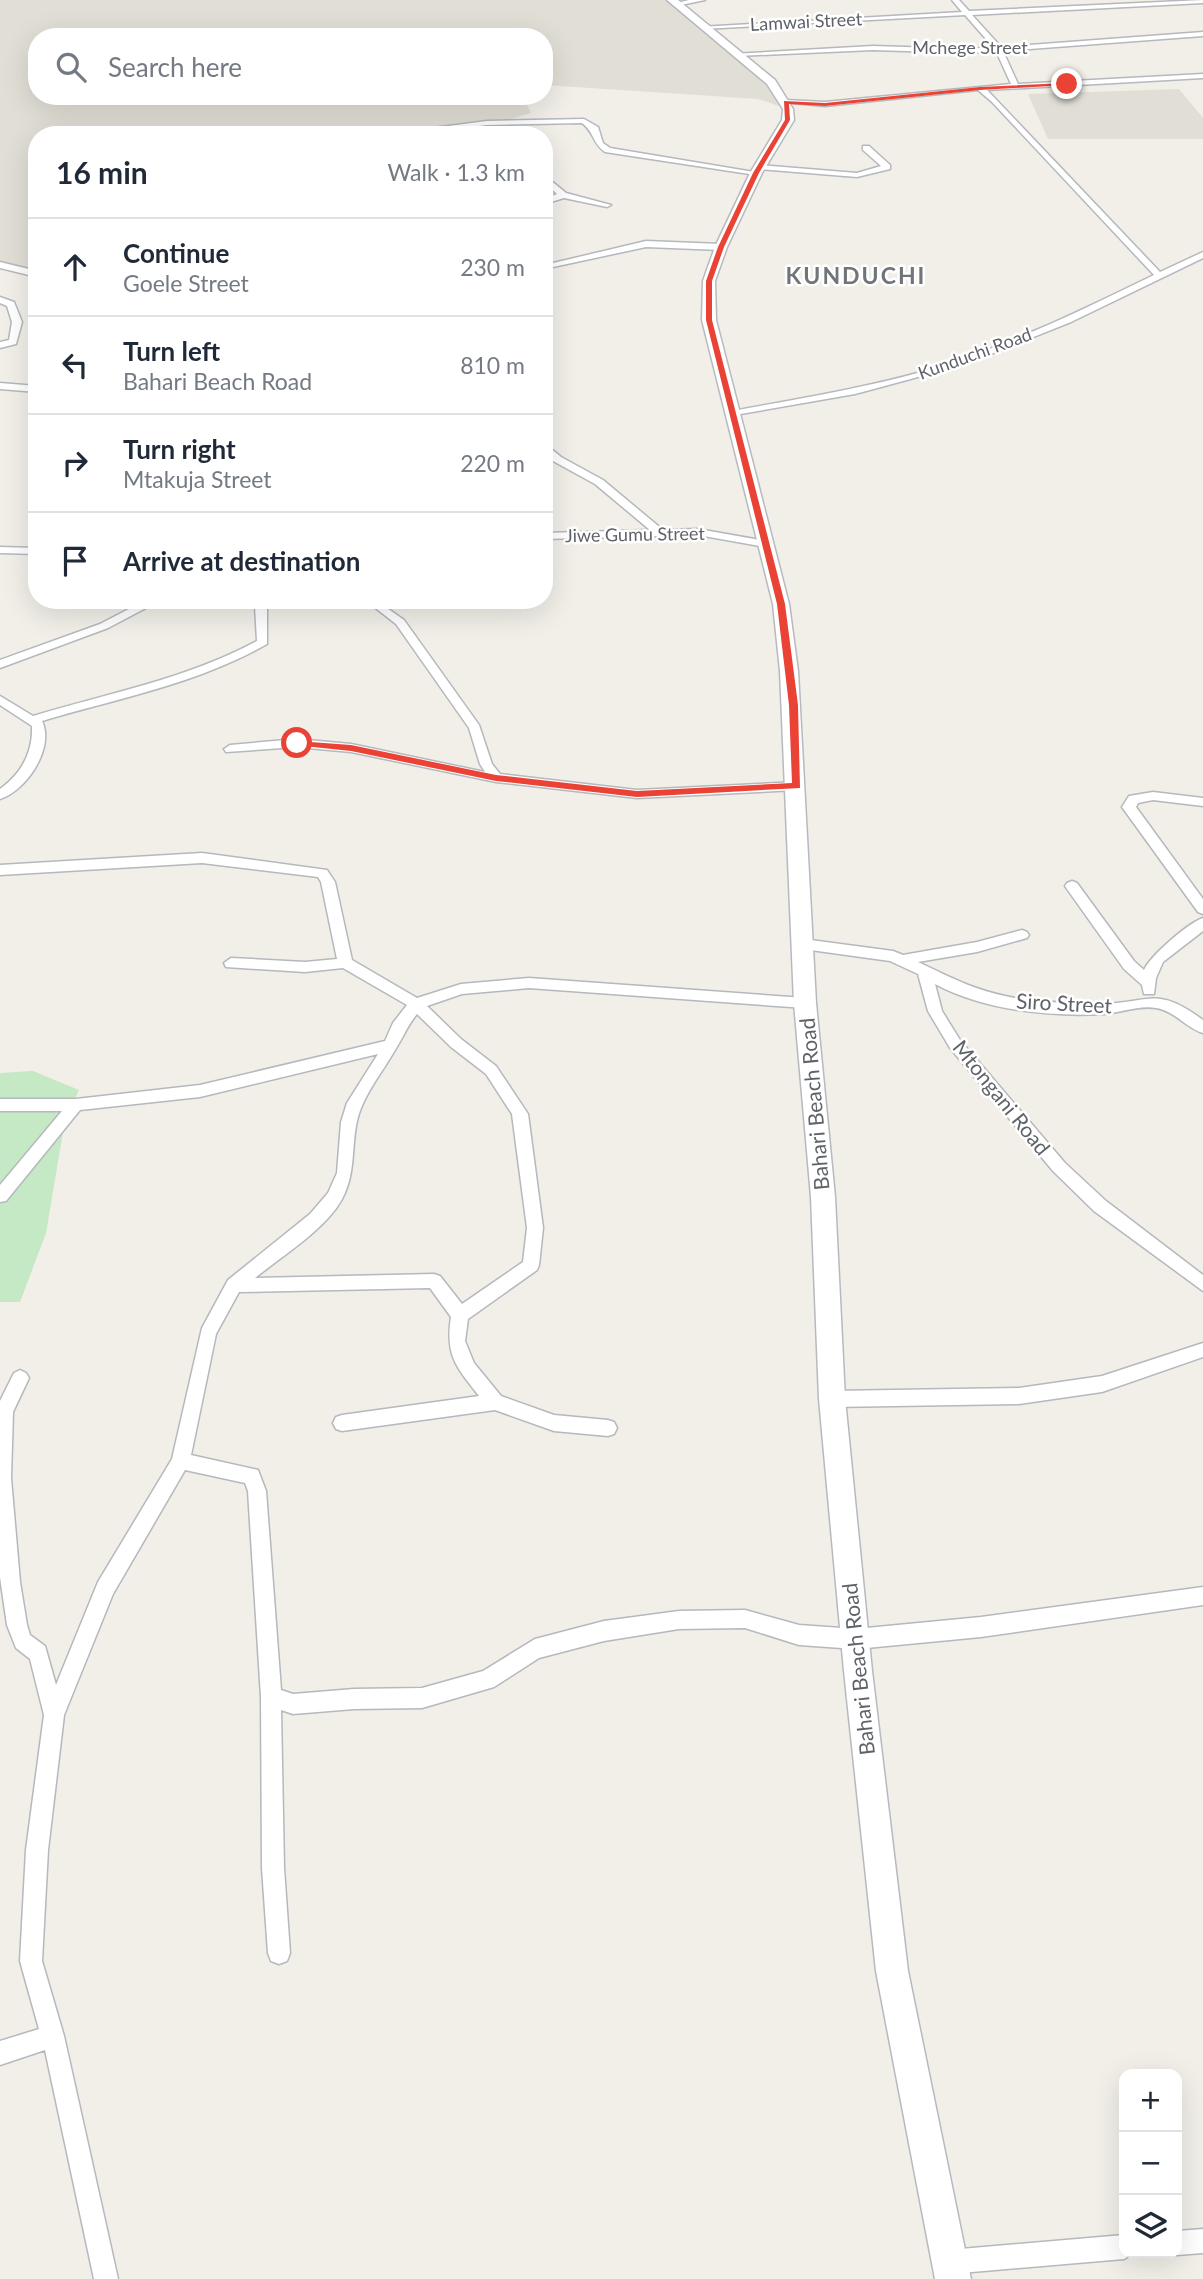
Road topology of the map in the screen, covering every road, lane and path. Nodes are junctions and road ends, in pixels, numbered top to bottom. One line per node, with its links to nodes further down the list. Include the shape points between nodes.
1 (702, 0): 5 (street)
2 (955, 0): 8 (street)
3 (1021, 0): 7 (street)
4 (1203, 1): 7 (street, Lamwai Street)
5 (674, 2): 10 (street)
6 (902, 7): 9 (street)
7 (1030, 9): 8 (street, Lamwai Street)
8 (967, 12): 9 (street, Lamwai Street); 12 (street)
9 (908, 15): 10 (street, Lamwai Street)
10 (703, 27): 13 (street)
11 (1203, 34): 12 (street, Mchege Street)
12 (999, 48): 13 (street, Mchege Street); 15 (street)
13 (737, 54): 17 (street, via 771,82)
14 (1203, 76): 15 (street)
15 (1015, 86): 16 (street)
16 (980, 88): 17 (street, via 825,104); 32 (street)
17 (786, 102): 22 (street, Bahari Beach Road, via 788,120)
18 (551, 119): 19 (street); 20 (street); 22 (street, via 588,123 595,129 599,145 608,150)
19 (478, 126)
20 (542, 126)
21 (866, 148): 22 (street, via 887,167 857,175)
22 (758, 170): 27 (street, Bahari Beach Road)
23 (553, 185): 24 (street)
24 (564, 195): 25 (street); 26 (street)
25 (553, 199)
26 (607, 205)
27 (721, 247): 29 (street, via 635,246); 37 (street, Bahari Beach Road, via 707,298)
28 (1203, 255): 32 (street, Kunduchi Road)
29 (553, 264)
30 (0, 265): 31 (street)
31 (28, 272)
32 (1159, 276): 37 (street, Kunduchi Road, via 1059,324 928,373)
33 (0, 300): 34 (street, via 11,304 17,323 13,342)
34 (0, 345)
35 (0, 386): 36 (street)
36 (28, 388)
37 (733, 414): 41 (street, Bahari Beach Road)
38 (553, 455): 39 (street, via 598,482)
39 (659, 532): 40 (street, Jiwe Gumu Street); 41 (street, Jiwe Gumu Street, via 698,532)
40 (553, 536)
41 (766, 544): 52 (street, Bahari Beach Road, via 782,617)
42 (0, 550): 43 (street)
43 (28, 551)
44 (137, 609): 47 (street)
45 (261, 609): 49 (street, via 263,642 240,656)
46 (383, 609): 51 (street, via 400,622 475,728)
47 (0, 664)
48 (0, 700): 49 (street)
49 (32, 720): 53 (street, via 39,730 33,758 25,774)
50 (230, 749): 51 (street, via 289,743 351,748)
51 (496, 778): 52 (street, via 637,794)
52 (797, 786): 60 (street, Bahari Beach Road)
53 (0, 795)
54 (1203, 802): 57 (street, via 1146,796 1134,799 1129,807)
55 (0, 870): 63 (street, via 202,858 322,873 328,881)
56 (1072, 886): 65 (street, via 1129,965)
57 (1203, 909)
58 (1202, 926): 65 (street, via 1168,948 1154,963)
59 (1022, 935): 61 (street)
60 (803, 944): 61 (street); 67 (street, Bahari Beach Road)
61 (905, 959): 64 (street)
62 (231, 963): 63 (street, via 305,967)
63 (345, 963): 68 (street)
64 (924, 971): 66 (street, Siro Street, via 963,993 986,999 1098,1009); 74 (street, Mtongani Road, via 935,1011 955,1044 1059,1167 1100,1206)
65 (1147, 982): 66 (street)
66 (1151, 1002): 69 (street, Siro Street, via 1185,1014)
67 (805, 1003): 68 (street, via 529,983 461,989); 79 (street, Bahari Beach Road, via 823,1197)
68 (416, 1004): 70 (street); 76 (street, via 491,1070 520,1114 524,1141 535,1228 531,1265)
69 (1203, 1028)
70 (391, 1045): 72 (street, via 200,1091); 75 (street, via 355,1103 345,1173 335,1197 316,1219)
71 (0, 1105): 72 (street)
72 (76, 1105): 73 (street)
73 (0, 1196)
74 (1203, 1284)
75 (234, 1285): 76 (street, via 434,1281); 83 (street, via 208,1332)
76 (460, 1315): 80 (street, via 459,1350 467,1368)
77 (1203, 1350): 79 (street, via 1102,1384 1019,1396)
78 (20, 1378): 87 (street, via 4,1412 2,1478 10,1582 17,1625 23,1641 38,1653)
79 (832, 1399): 85 (street, Bahari Beach Road)
80 (495, 1402): 81 (street); 82 (street, via 554,1423)
81 (342, 1423)
82 (607, 1428)
83 (181, 1461): 86 (street, via 251,1476 257,1491); 87 (street, via 105,1589)
84 (1203, 1596): 85 (street)
85 (856, 1639): 86 (street, via 799,1635 745,1619 678,1620 604,1631 535,1649 487,1679 422,1698 293,1704); 94 (street, Bahari Beach Road, via 892,1971)
86 (271, 1697): 88 (street)
87 (54, 1715): 89 (street, via 37,1850 31,1961)
88 (279, 1953)
89 (53, 2036): 90 (street); 95 (street)
90 (0, 2053)
91 (1203, 2241): 92 (street)
92 (1182, 2243)
93 (1119, 2249): 94 (street)
94 (951, 2270)
95 (106, 2279)

